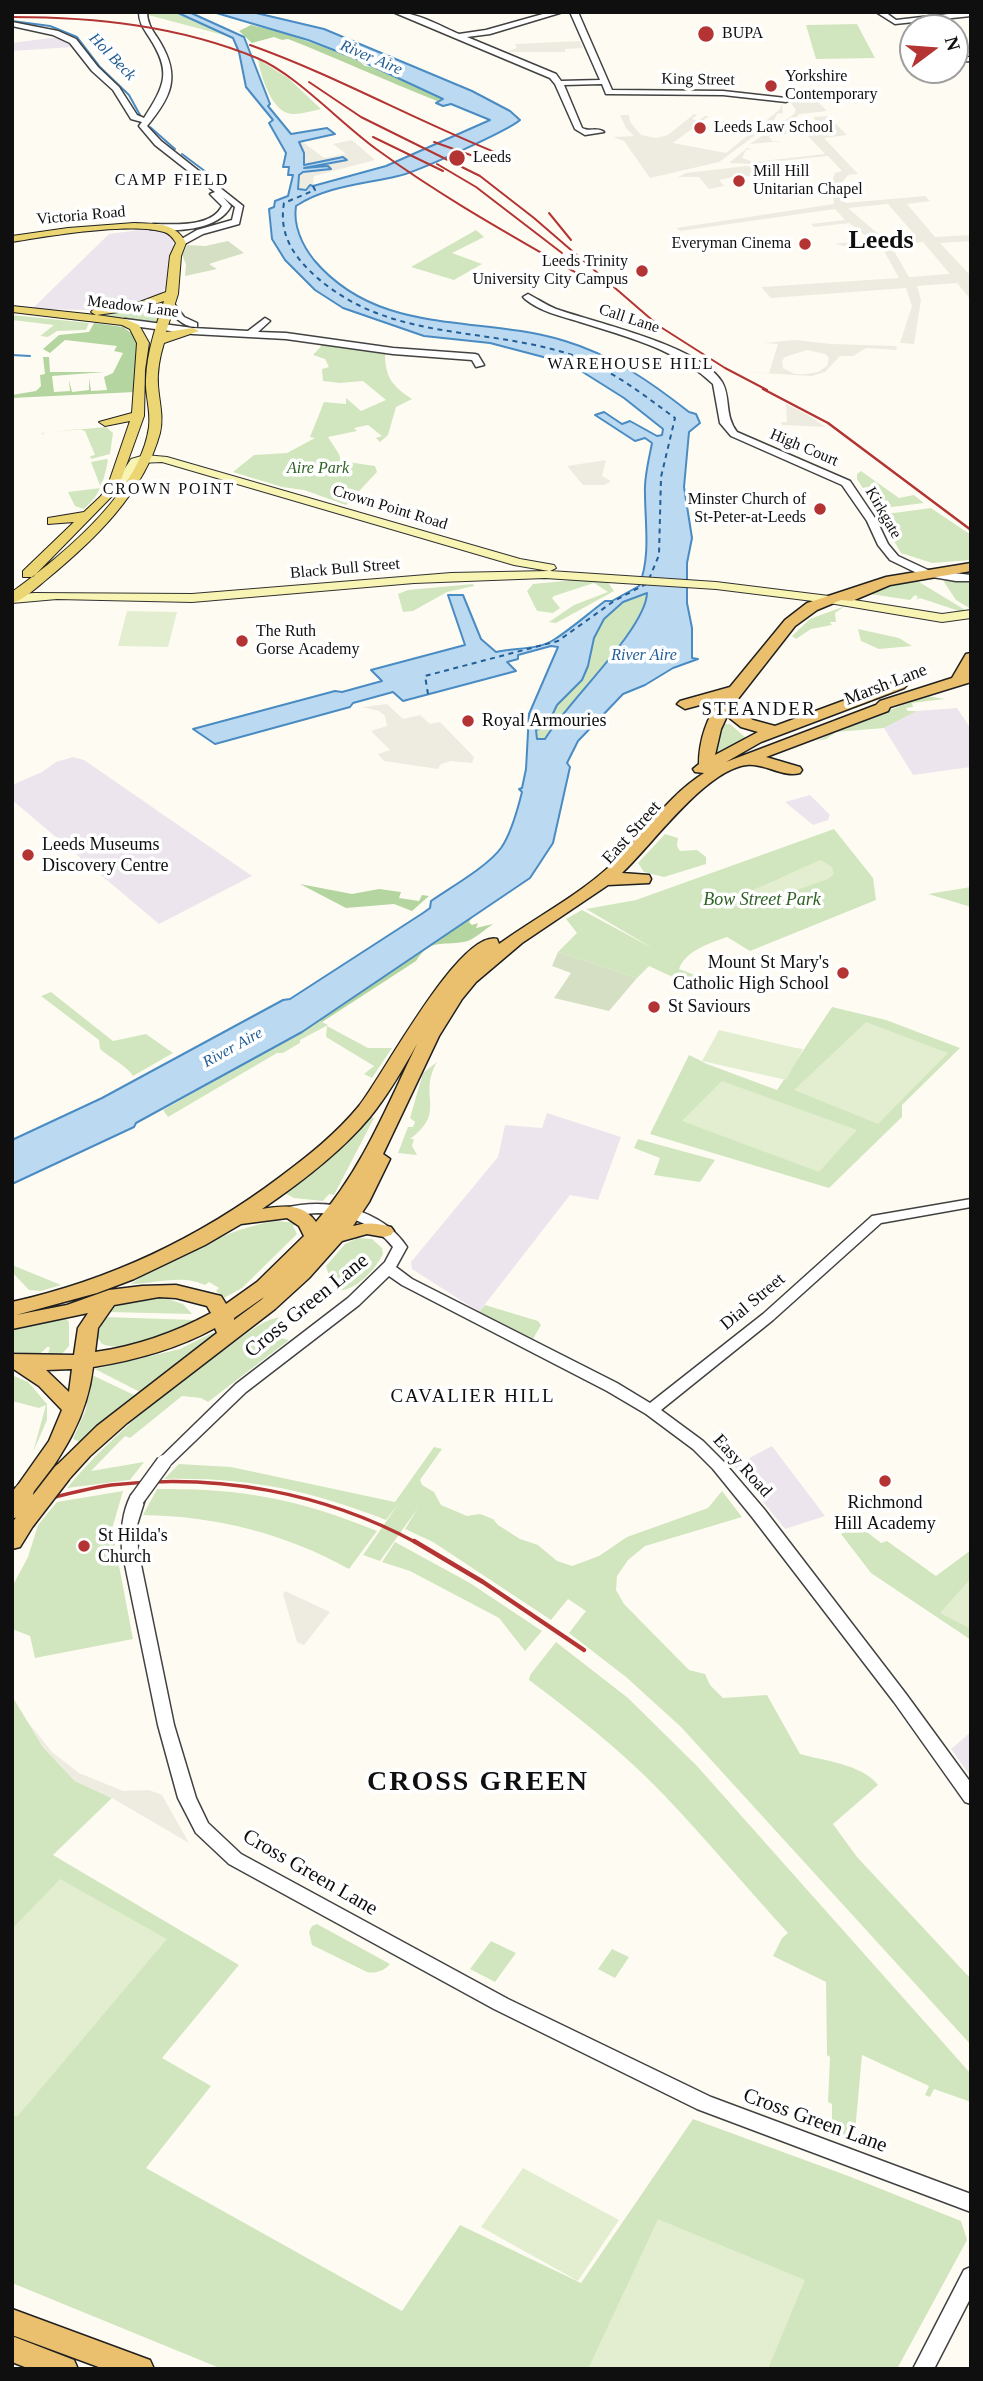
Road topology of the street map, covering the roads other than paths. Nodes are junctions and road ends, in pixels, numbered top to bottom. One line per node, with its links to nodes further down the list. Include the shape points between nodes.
1 (143, 12): 14 (street, via 143,21 169,68 165,93)
2 (397, 12): 9 (street)
3 (559, 12): 8 (street)
4 (577, 12): 11 (street)
5 (880, 12): 6 (street)
6 (899, 22)
7 (12, 24): 14 (street, via 73,41 134,117)
8 (493, 30): 9 (street); 10 (street, via 475,38)
9 (455, 34): 10 (street)
10 (474, 43): 12 (street, via 551,74)
11 (604, 82): 12 (street); 13 (street, King Street, via 609,92 730,93)
12 (559, 83): 15 (street, via 575,122)
13 (786, 100)
14 (147, 121): 16 (street, via 143,126 150,136)
15 (600, 132)
16 (196, 174): 17 (street, via 227,206 223,215 206,223); 19 (street, via 239,206 236,222)
17 (153, 227): 18 (main road, Victoria Road); 19 (main road, via 169,229)
18 (12, 239)
19 (181, 243): 21 (main road)
20 (528, 297): 34 (street, Call Lane, via 539,305 662,346 715,379 727,427)
21 (171, 298): 23 (main road); 26 (main road); 27 (street, via 181,318)
22 (12, 309): 23 (main road, Meadow Lane)
23 (59, 314): 25 (main road, Meadow Lane)
24 (265, 321): 28 (street)
25 (125, 322): 26 (street, Meadow Lane); 30 (main road, via 135,327)
26 (159, 325): 27 (street, Meadow Lane); 29 (main road); 30 (street, via 149,329)
27 (193, 328): 28 (street, Meadow Lane); 29 (main road)
28 (251, 333): 31 (street, Meadow Lane)
29 (158, 341): 35 (main road, via 152,379 156,414)
30 (143, 343): 32 (main road)
31 (477, 361)
32 (138, 416): 33 (main road); 37 (main road)
33 (104, 422)
34 (749, 441): 36 (street, High Court)
35 (146, 456): 37 (main road, via 135,461); 40 (main road, Crown Point Road); 47 (main road, via 103,519)
36 (846, 483): 41 (street, Kirkgate)
37 (113, 488): 38 (main road)
38 (86, 516): 39 (main road); 47 (main road)
39 (53, 521)
40 (491, 554): 44 (main road, via 499,565); 45 (main road, Crown Point Road, via 527,564)
41 (894, 558): 43 (street); 48 (street)
42 (971, 567): 43 (highway)
43 (925, 573): 46 (street); 48 (highway)
44 (490, 575): 45 (main road, Black Bull Street); 52 (main road, Black Bull Street, via 190,598)
45 (629, 578): 50 (main road)
46 (971, 578)
47 (31, 579): 49 (main road); 52 (main road); 54 (main road)
48 (886, 581): 53 (highway)
49 (12, 588)
50 (749, 588): 51 (main road); 53 (main road)
51 (772, 592): 53 (main road); 55 (main road)
52 (64, 594): 54 (main road)
53 (845, 596): 55 (highway); 56 (main road, via 942,618)
54 (12, 599)
55 (799, 613): 58 (highway)
56 (968, 616)
57 (967, 670): 60 (highway, Marsh Lane); 61 (highway, Marsh Lane, via 896,686)
58 (730, 697): 59 (highway); 61 (highway, via 730,713 740,721); 63 (highway, via 706,751)
59 (685, 704)
60 (885, 704): 61 (highway, via 800,730); 62 (highway, Marsh Lane)
61 (774, 731): 63 (highway, Marsh Lane)
62 (744, 760): 64 (highway); 65 (highway, Marsh Lane)
63 (708, 764): 71 (highway, East Street, via 662,799 606,864 469,961 430,1006 368,1106 323,1153)
64 (794, 771)
65 (700, 783): 66 (highway, East Street)
66 (626, 860): 67 (highway, East Street); 67 (highway, via 643,879)
67 (603, 881): 70 (highway, East Street, via 513,942 471,978 445,1009 378,1145 380,1160 365,1198)
68 (971, 1203): 87 (street, Dial Street, via 877,1219 768,1317)
69 (290, 1211): 70 (street, via 309,1208); 71 (highway); 74 (highway, via 306,1222)
70 (344, 1213): 72 (street); 73 (highway); 74 (highway)
71 (238, 1219): 76 (highway)
72 (384, 1231): 73 (highway, via 367,1228); 75 (street, Cross Green Lane, via 400,1247)
73 (338, 1236): 74 (highway); 83 (highway, via 255,1317)
74 (309, 1242): 80 (highway)
75 (389, 1269): 87 (street, Easy Road); 91 (street, Cross Green Lane, bridge, via 241,1387 164,1462 137,1499 129,1525 130,1550 174,1756 194,1816 235,1858 501,2004 704,2103)
76 (124, 1277): 78 (highway); 79 (highway)
77 (195, 1295): 78 (highway, via 146,1290); 80 (highway, via 214,1301); 82 (highway, via 201,1310)
78 (108, 1298): 81 (highway); 84 (highway, via 88,1328)
79 (12, 1309)
80 (224, 1317): 82 (highway); 83 (highway, via 225,1330)
81 (12, 1322)
82 (200, 1329): 84 (highway, via 156,1348)
83 (216, 1345): 89 (highway, bridge, via 149,1393 85,1448)
84 (82, 1361): 85 (highway); 86 (highway, via 83,1378)
85 (17, 1362): 86 (highway, via 50,1384)
86 (73, 1409): 88 (highway, via 59,1443)
87 (651, 1410): 90 (street, Easy Road, via 698,1445 741,1492)
88 (18, 1500)
89 (13, 1539)
90 (971, 1797)
91 (971, 2203)
92 (971, 2276): 97 (street)
93 (12, 2322): 96 (highway)
94 (12, 2349): 95 (highway)
95 (64, 2369)
96 (140, 2369)
97 (923, 2369)

